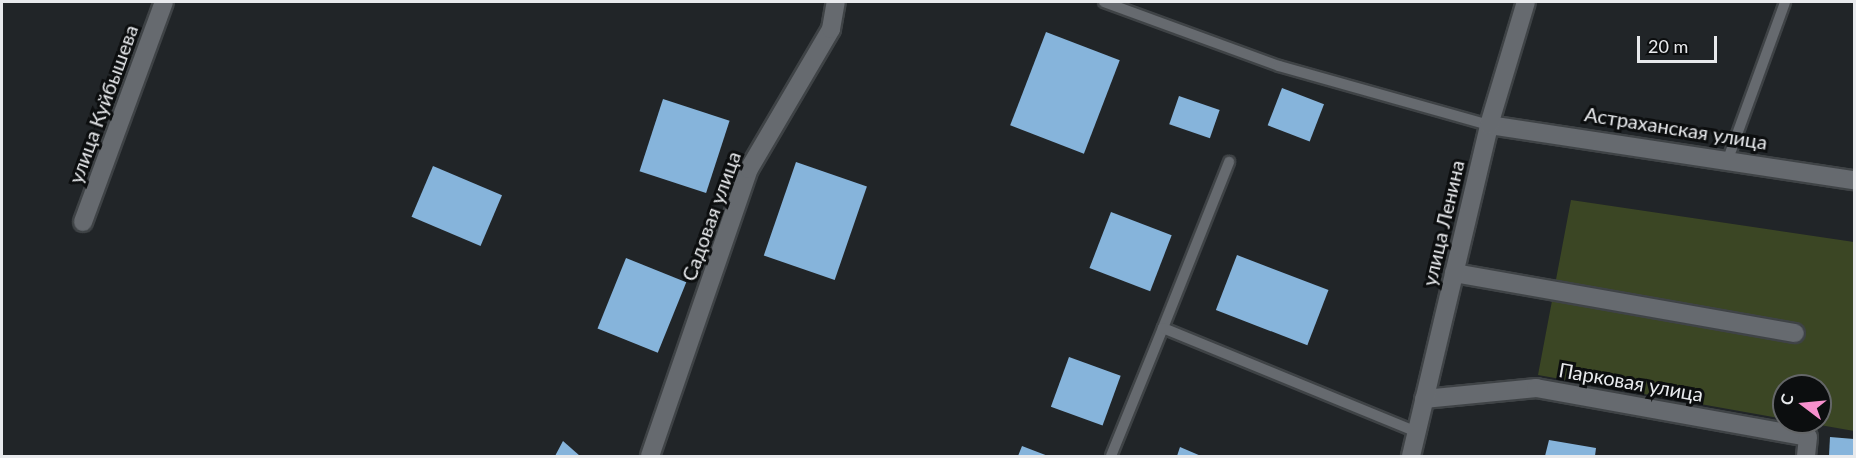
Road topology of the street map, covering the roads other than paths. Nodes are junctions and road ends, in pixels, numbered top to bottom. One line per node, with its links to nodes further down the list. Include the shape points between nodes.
1 (164, 2): 10 (street, улица Куйбышева)
2 (836, 2): 16 (street, Садовая улица, via 831,29 749,169)
3 (1104, 2): 6 (lane, via 1279,66)
4 (1526, 2): 6 (street, улица Ленина)
5 (1785, 2): 7 (lane)
6 (1489, 125): 7 (street, Астраханская улица); 11 (street, улица Ленина)
7 (1728, 159): 9 (street, Астраханская улица)
8 (1229, 162): 12 (lane)
9 (1854, 180)
10 (83, 222)
11 (1454, 273): 13 (street); 14 (street, улица Ленина)
12 (1163, 328): 15 (lane); 17 (lane)
13 (1795, 333)
14 (1424, 399): 15 (street, улица Ленина); 19 (street, Парковая улица, via 1536,388 1808,437)
15 (1417, 432): 18 (street, улица Ленина)
16 (650, 456)
17 (1111, 456)
18 (1411, 456)
19 (1806, 456)

